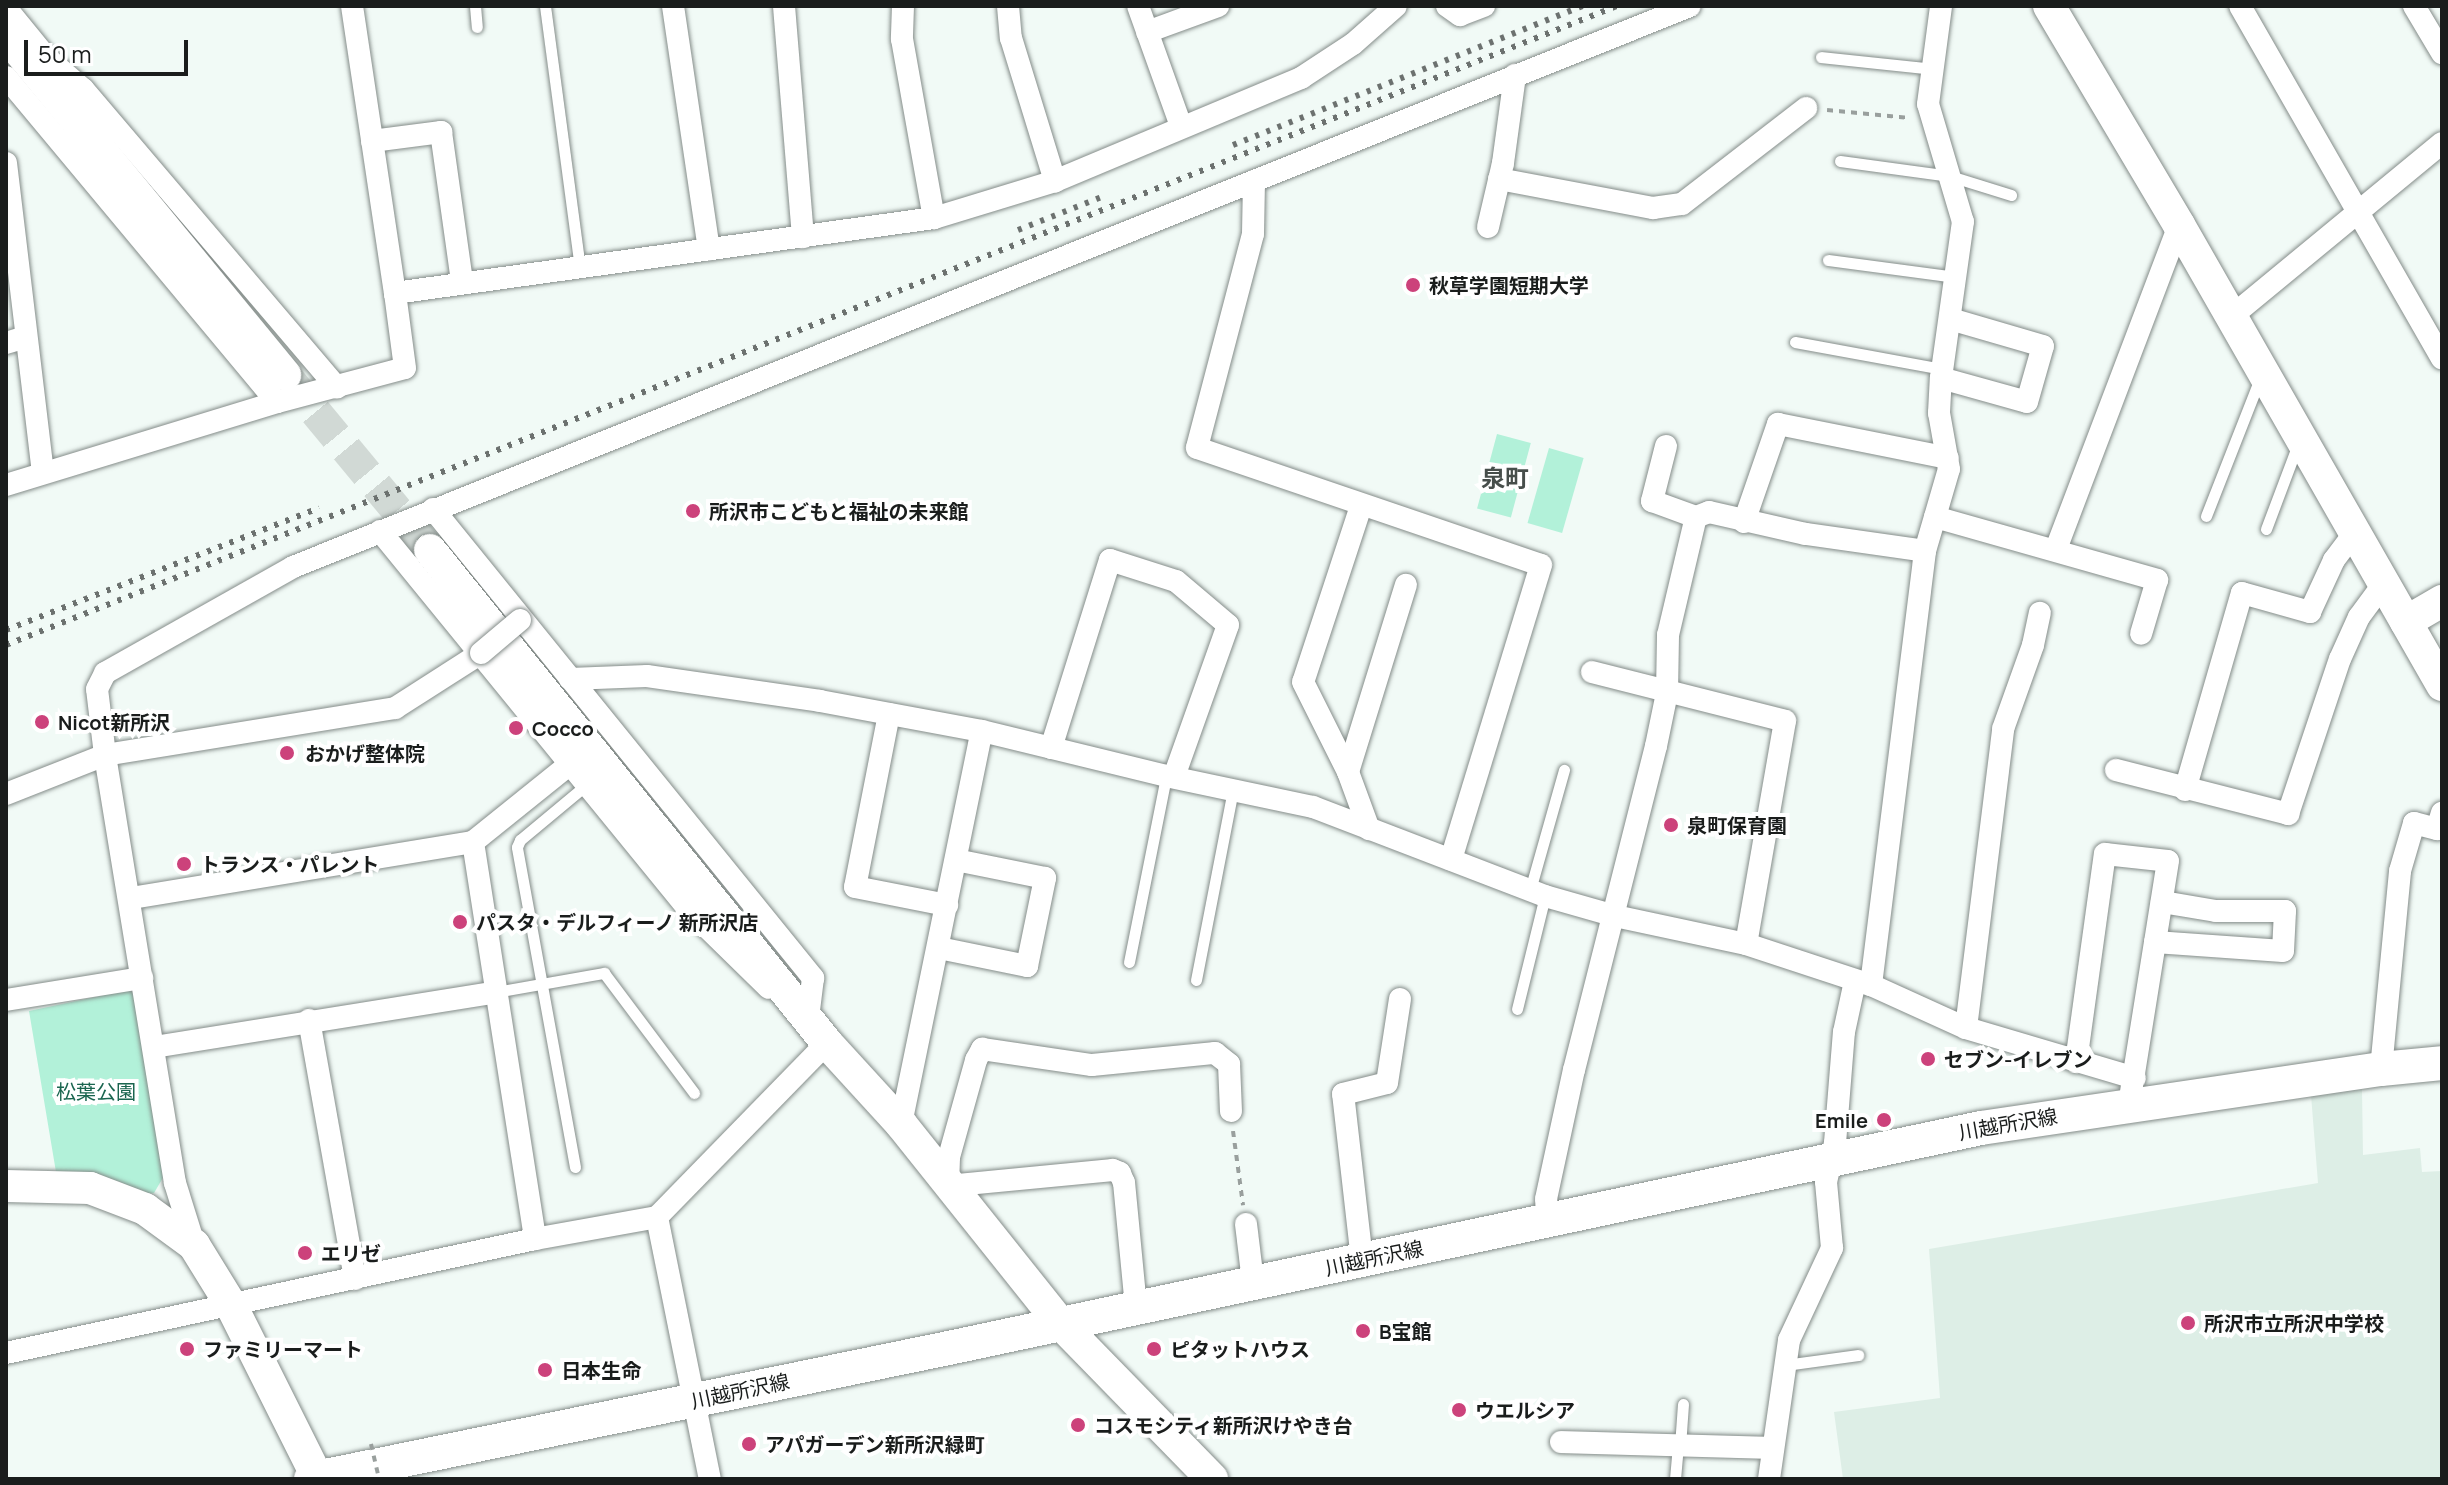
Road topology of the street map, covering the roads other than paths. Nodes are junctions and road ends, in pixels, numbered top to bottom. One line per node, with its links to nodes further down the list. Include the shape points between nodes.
1 (352, 6): 29 (street)
2 (475, 6): 19 (lane)
3 (545, 6): 46 (lane)
4 (673, 6): 44 (street)
5 (784, 6): 43 (street)
6 (903, 6): 40 (street, via 902,39)
7 (1008, 6): 35 (street, via 1011,38)
8 (1138, 6): 20 (street)
9 (1218, 6): 20 (street)
10 (1396, 6): 28 (street, via 1310,72)
11 (1447, 6): 12 (street, via 1460,15)
12 (1484, 6)
13 (1690, 6): 25 (street)
14 (1941, 6): 24 (street)
15 (2049, 6): 41 (street)
16 (2240, 6): 39 (street)
17 (2414, 6): 22 (street)
18 (6, 8): 57 (street, via 46,57 83,89)
19 (477, 27)
20 (1147, 32): 28 (street)
21 (6, 35): 58 (street)
22 (2442, 53)
23 (1821, 57): 24 (lane)
24 (1933, 69): 33 (street, via 1928,104)
25 (1515, 75): 34 (street); 36 (street)
26 (6, 77): 58 (street)
27 (1806, 108): 34 (street, via 1682,204 1653,208)
28 (1181, 126): 35 (street)
29 (372, 141): 48 (street, via 441,132); 49 (street)
30 (2442, 143): 39 (street)
31 (1840, 161): 33 (lane)
32 (6, 163): 38 (street)
33 (1950, 176): 37 (lane); 47 (street, via 1963,222)
34 (1499, 179): 42 (street)
35 (1055, 181): 40 (street)
36 (1254, 181): 64 (street, via 1253,234 1197,448); 65 (street)
37 (2011, 195)
38 (8, 201): 52 (street)
39 (2360, 213): 50 (street); 54 (street)
40 (934, 218): 43 (street)
41 (2179, 225): 50 (street); 73 (street)
42 (1488, 227)
43 (803, 237): 44 (street)
44 (709, 249): 46 (street)
45 (1828, 260): 47 (lane)
46 (580, 267): 48 (street)
47 (1956, 277): 51 (street)
48 (462, 281): 49 (street)
49 (395, 293): 57 (street, via 405,368)
50 (2232, 316): 55 (street)
51 (1950, 319): 56 (street); 56 (street, via 2043,346 2027,402)
52 (16, 340): 62 (street)
53 (1795, 342): 56 (lane)
54 (2442, 358)
55 (2262, 371): 59 (street); 66 (lane)
56 (1941, 374): 61 (street, via 1939,413)
57 (337, 387): 58 (street)
58 (281, 389): 62 (street)
59 (2301, 437): 70 (lane); 72 (street)
60 (1666, 446): 67 (street, via 1652,501)
61 (1948, 458): 68 (street); 69 (street, via 1778,424)
62 (43, 473): 63 (street)
63 (6, 485)
64 (1361, 506): 95 (street, via 1303,682); 105 (street, via 1541,565)
65 (433, 509): 71 (street); 80 (street)
66 (2206, 516)
67 (1696, 517): 69 (street, via 1709,512); 87 (street, via 1668,635)
68 (1935, 517): 73 (street); 75 (street)
69 (1744, 522): 75 (street)
70 (2266, 529)
71 (380, 531): 83 (street); 91 (street, via 293,567 105,673 97,689)
72 (2356, 531): 76 (street); 99 (street, via 2334,560 2310,612 2242,593)
73 (2056, 549): 82 (street, via 2157,580)
74 (430, 550): 125 (street)
75 (1925, 551): 117 (street)
76 (2384, 583): 81 (street); 99 (street, via 2359,617 2340,659 2288,814)
77 (1406, 585): 95 (street)
78 (2442, 601): 81 (street)
79 (2040, 613): 124 (street, via 2003,729)
80 (520, 620): 83 (street, bridge); 85 (street)
81 (2406, 622): 86 (street)
82 (2141, 634)
83 (481, 653): 91 (street, via 395,708); 92 (street)
84 (1592, 672): 87 (street)
85 (570, 679): 88 (street, via 677,678); 125 (street, via 813,978)
86 (2442, 685)
87 (1667, 693): 110 (street); 112 (street, via 1785,721)
88 (889, 714): 89 (street); 109 (street, via 855,887)
89 (982, 731): 90 (street); 104 (street)
90 (1051, 748): 96 (street); 96 (street, via 1110,560 1176,581 1228,625)
91 (105, 755): 100 (street); 107 (street)
92 (570, 764): 97 (street); 103 (street)
93 (1564, 770): 106 (lane)
94 (2116, 770): 99 (street)
95 (1348, 772): 102 (street)
96 (1170, 777): 98 (street); 114 (lane)
97 (586, 785): 118 (lane, via 517,847); 125 (street, via 690,911 752,975)
98 (1233, 790): 102 (street, via 1313,807); 116 (lane)
99 (2185, 790)
100 (6, 794)
101 (2442, 813): 129 (street, via 2437,829 2414,823 2400,871)
102 (1369, 829): 105 (street)
103 (473, 842): 107 (street); 119 (street)
104 (956, 860): 109 (street); 113 (street, via 1045,878 1027,966)
105 (1451, 860): 106 (street)
106 (1538, 893): 110 (street); 122 (lane)
107 (131, 898): 115 (street)
108 (2162, 902): 111 (street); 111 (street, via 2216,911 2285,911 2283,951); 127 (street, via 2168,861 2105,854)
109 (947, 905): 113 (street)
110 (1615, 916): 112 (street); 139 (street, via 1574,1070 1546,1199)
111 (2155, 942): 130 (street)
112 (1746, 944): 117 (street)
113 (939, 948): 133 (street)
114 (1129, 962)
115 (142, 978): 121 (street); 126 (street)
116 (1196, 980)
117 (1863, 983): 124 (street); 134 (street, via 1844,1032)
118 (544, 984): 119 (lane); 131 (lane, via 604,973); 135 (lane)
119 (496, 992): 123 (street); 141 (street)
120 (1400, 999): 143 (street, via 1387,1083 1343,1094)
121 (6, 1000)
122 (1517, 1009)
123 (309, 1020): 126 (street); 144 (street)
124 (1966, 1028): 127 (street)
125 (818, 1031): 133 (street); 138 (street)
126 (154, 1047): 142 (street, via 175,1183)
127 (2076, 1062): 130 (street)
128 (2442, 1063): 129 (main road, 川越所沢線)
129 (2381, 1069): 130 (main road, 川越所沢線)
130 (2131, 1091): 134 (main road, 川越所沢線)
131 (694, 1093)
132 (1231, 1111): 137 (street, via 1229,1064 1215,1053 1092,1065 982,1049 949,1157)
133 (901, 1124): 137 (street)
134 (1832, 1160): 139 (main road, 川越所沢線); 151 (street, via 1826,1182 1832,1248 1789,1340)
135 (575, 1167)
136 (6, 1186): 142 (street, via 105,1193 145,1209)
137 (948, 1186): 147 (street, via 1120,1173); 148 (street)
138 (657, 1217): 141 (street); 152 (street)
139 (1547, 1222): 143 (main road, 川越所沢線)
140 (1246, 1224): 145 (street)
141 (535, 1239): 144 (street)
142 (194, 1245): 146 (street)
143 (1362, 1260): 145 (main road, 川越所沢線)
144 (355, 1279): 146 (street)
145 (1253, 1282): 147 (main road, 川越所沢線)
146 (231, 1305): 149 (street); 157 (street)
147 (1136, 1307): 148 (main road, 川越所沢線)
148 (1060, 1323): 152 (main road, 川越所沢線); 159 (street)
149 (6, 1353)
150 (1858, 1355): 151 (lane)
151 (1785, 1365): 156 (street)
152 (694, 1401): 157 (main road, 川越所沢線); 158 (street)
153 (1683, 1404): 155 (lane)
154 (1561, 1442): 155 (street)
155 (1679, 1446): 156 (street); 160 (lane)
156 (1772, 1448): 161 (street)
157 (315, 1479)
158 (710, 1479)
159 (1212, 1479)
160 (1675, 1479)
161 (1769, 1479)

